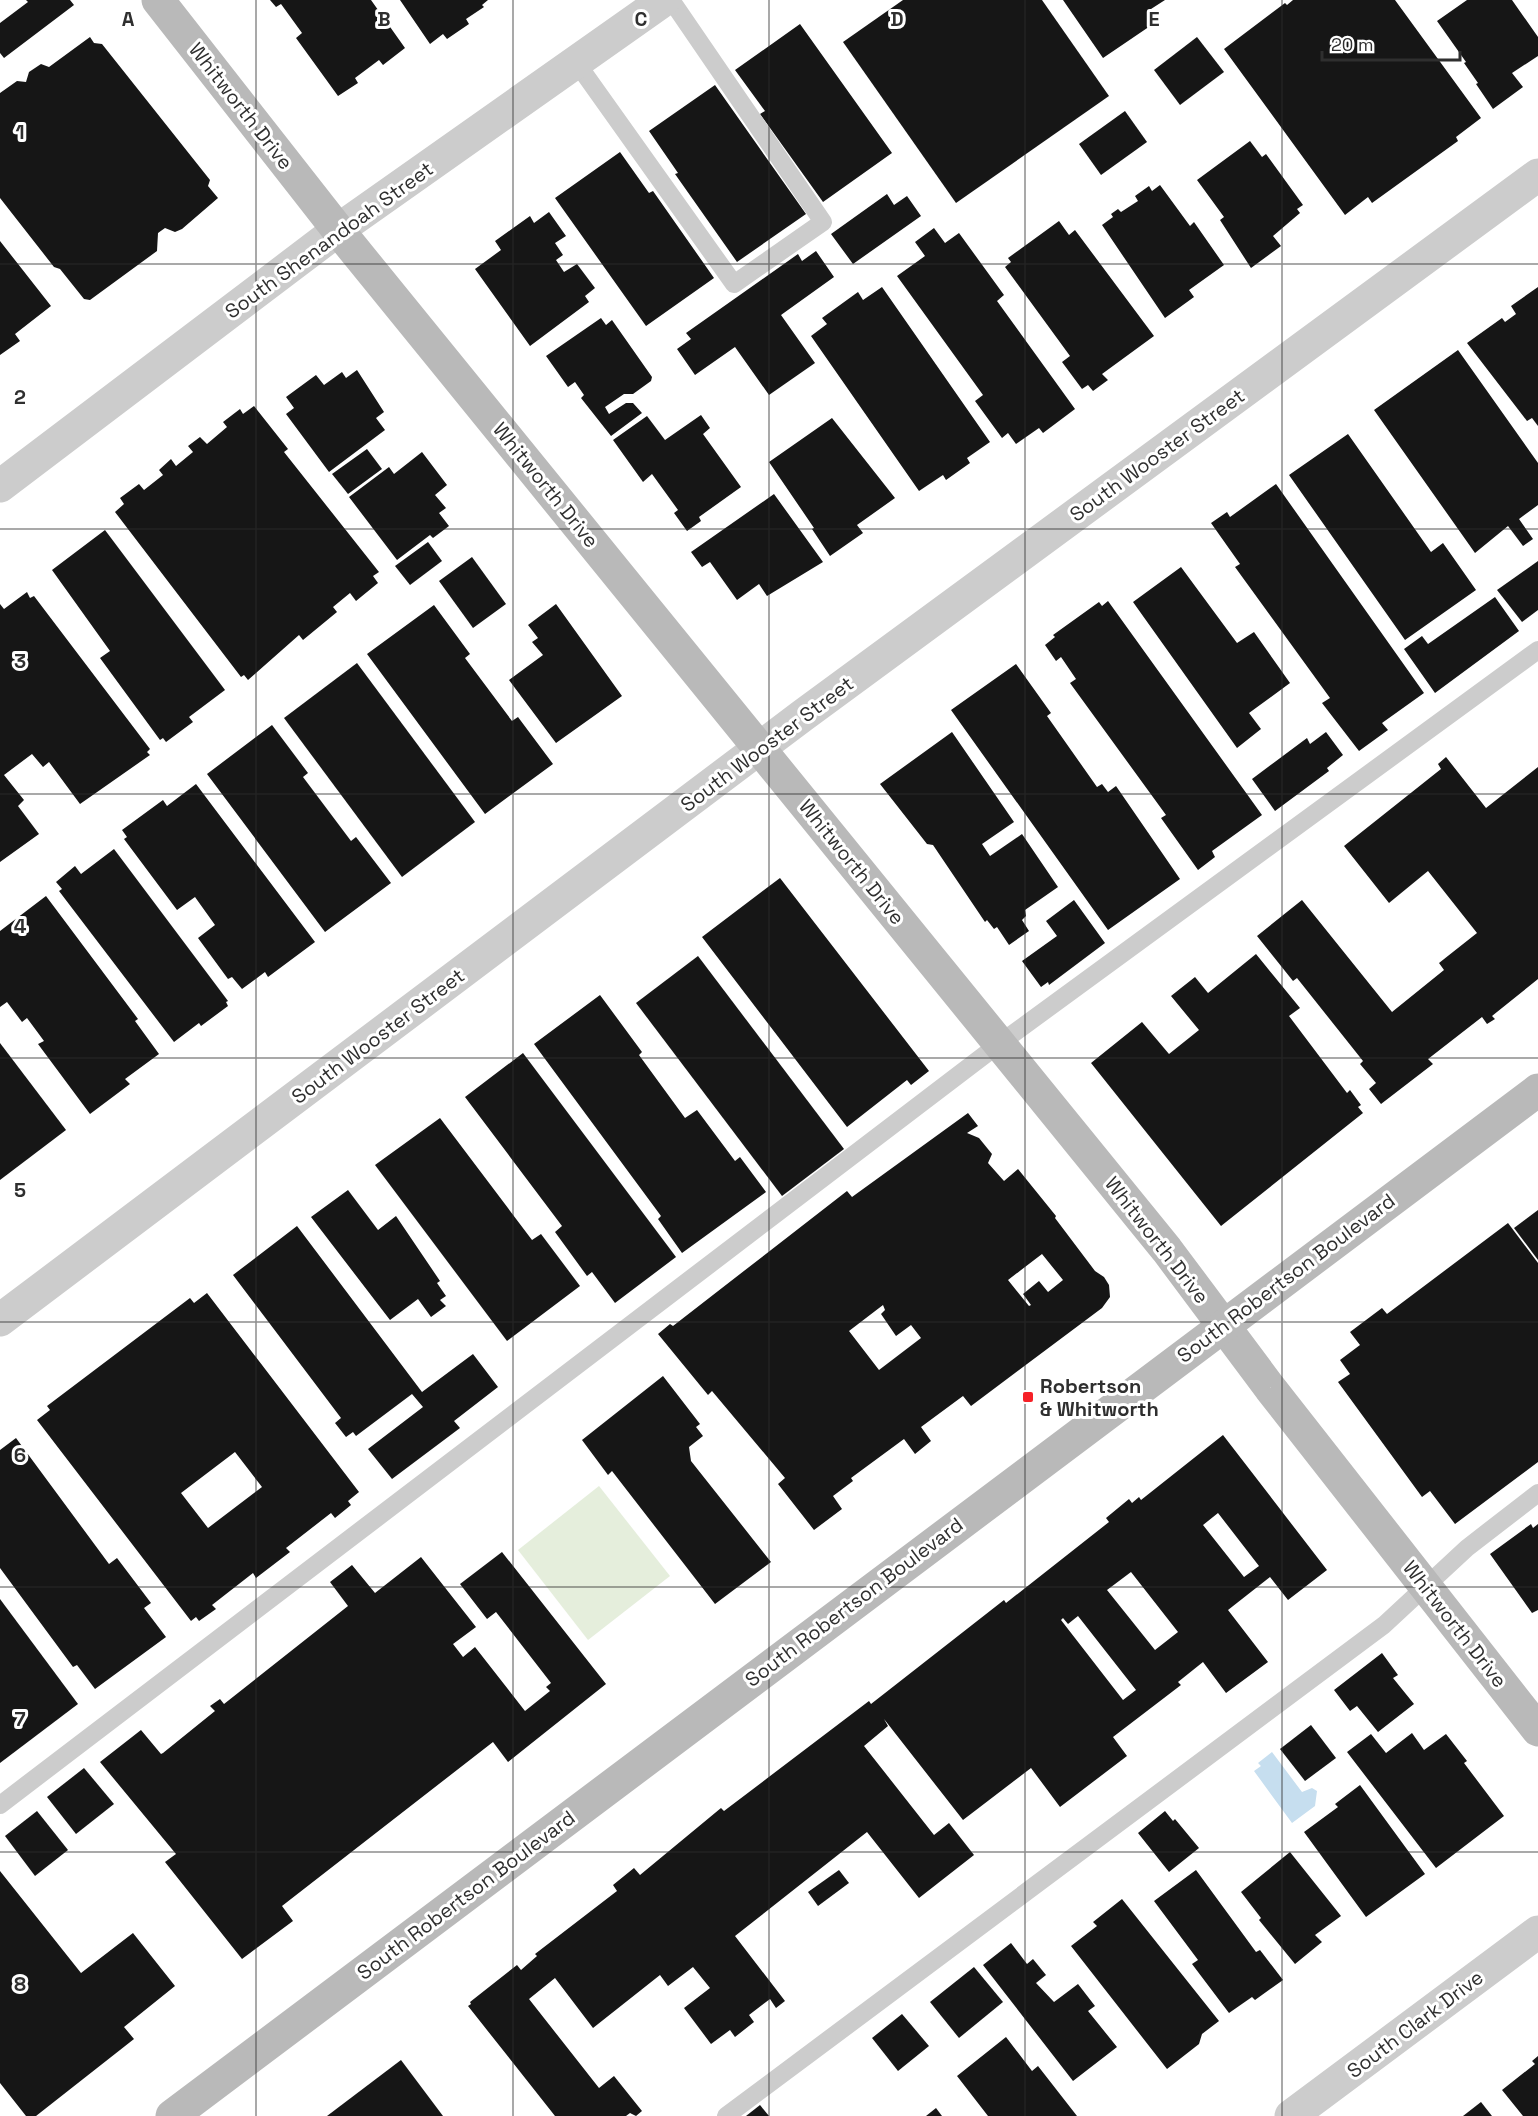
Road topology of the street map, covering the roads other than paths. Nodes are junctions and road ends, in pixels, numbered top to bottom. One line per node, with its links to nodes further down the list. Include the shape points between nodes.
1 (158, 0): 6 (street, Whitworth Drive)
2 (664, 0): 4 (street, South Shenandoah Street)
3 (671, 0): 4 (lane, via 823,222 734,284)
4 (576, 62): 6 (street, South Shenandoah Street)
5 (1538, 176): 9 (street, South Wooster Street)
6 (338, 230): 7 (street, South Shenandoah Street); 9 (street, Whitworth Drive)
7 (0, 486)
8 (1538, 650): 10 (lane)
9 (761, 748): 10 (street, Whitworth Drive); 12 (street, South Wooster Street)
10 (999, 1044): 13 (street, Whitworth Drive); 17 (lane)
11 (1538, 1090): 13 (street, South Robertson Boulevard)
12 (0, 1320)
13 (1223, 1325): 15 (street, Whitworth Drive); 19 (street, South Robertson Boulevard)
14 (1538, 1493): 15 (lane, via 1467,1548)
15 (1427, 1586): 16 (street, Whitworth Drive); 20 (lane, via 1384,1625)
16 (1538, 1730)
17 (0, 1805)
18 (1538, 1932): 21 (street, South Clark Drive)
19 (172, 2116)
20 (726, 2116)
21 (1291, 2116)

